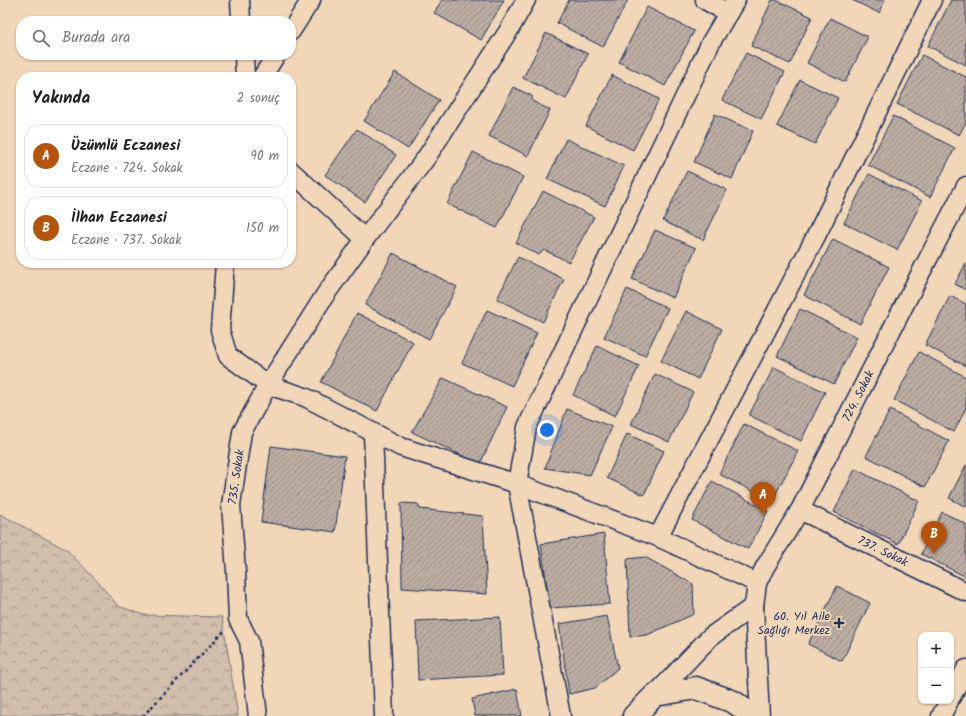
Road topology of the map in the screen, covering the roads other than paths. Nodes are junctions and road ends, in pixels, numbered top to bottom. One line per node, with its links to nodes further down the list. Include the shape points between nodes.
1 (240, 0): 7 (street)
2 (311, 0): 8 (street)
3 (526, 0): 15 (street, 735. Sokak, via 426,158)
4 (705, 0): 6 (street)
5 (932, 0): 21 (street, via 816,236)
6 (732, 7): 19 (street, via 711,42 527,427)
7 (241, 16)
8 (296, 23)
9 (244, 60): 11 (street)
10 (273, 60): 12 (street)
11 (245, 72)
12 (265, 72)
13 (296, 176): 15 (street)
14 (966, 186): 20 (street, 724. Sokak)
15 (365, 239): 17 (street, 735. Sokak, via 325,295)
16 (225, 268): 17 (street, via 220,330 228,356)
17 (268, 385): 18 (street, via 305,397); 29 (street, 735. Sokak, via 242,432 231,505 238,619 249,641)
18 (373, 433): 19 (street, via 401,447); 30 (street)
19 (517, 484): 21 (street); 31 (street)
20 (800, 510): 22 (street, 724. Sokak); 23 (street, 737. Sokak)
21 (658, 537): 22 (street)
22 (757, 583): 24 (street, 724. Sokak)
23 (966, 592)
24 (754, 606): 27 (street, via 710,637); 34 (street, 724. Sokak)
25 (966, 669): 26 (street)
26 (954, 691)
27 (655, 695): 32 (street); 33 (street, via 696,688 734,702)
28 (947, 704): 35 (street)
29 (258, 716)
30 (384, 716)
31 (561, 716)
32 (634, 716)
33 (753, 716)
34 (760, 716)
35 (941, 716)

